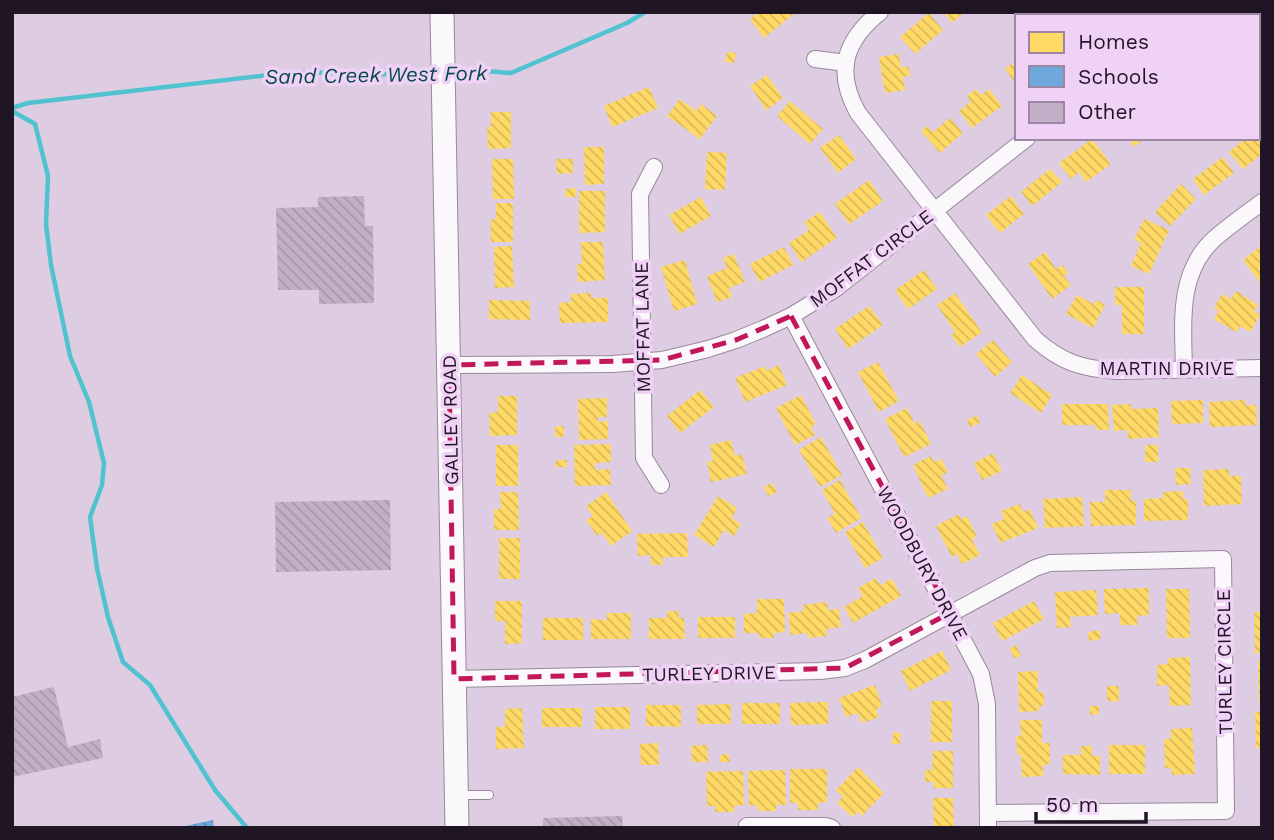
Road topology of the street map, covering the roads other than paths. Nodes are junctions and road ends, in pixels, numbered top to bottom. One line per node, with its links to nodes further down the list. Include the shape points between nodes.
1 (880, 12): 4 (street, via 856,36)
2 (442, 14): 11 (main road, GALLEY ROAD)
3 (816, 59): 4 (street)
4 (846, 63): 8 (street, MARTIN DRIVE, via 845,82 858,113)
5 (1024, 140): 8 (street, MOFFAT CIRCLE)
6 (654, 167): 10 (street, MOFFAT LANE, via 640,194)
7 (1262, 202): 13 (street, via 1212,241 1190,275 1182,321)
8 (935, 210): 9 (street, MOFFAT CIRCLE, via 835,289); 13 (street, MARTIN DRIVE, via 1035,339 1051,352 1095,370)
9 (791, 316): 10 (street, MOFFAT CIRCLE, via 708,349); 15 (street, WOODBURY DRIVE)
10 (643, 361): 11 (street, MOFFAT CIRCLE); 14 (street, MOFFAT LANE, via 644,458)
11 (449, 365): 16 (main road, GALLEY ROAD)
12 (1262, 368): 13 (street, MARTIN DRIVE)
13 (1184, 369)
14 (661, 485)
15 (950, 613): 16 (street, TURLEY DRIVE, via 845,668); 19 (street, WOODBURY DRIVE, via 985,689); 19 (street, TURLEY CIRCLE, via 1051,563 1223,559 1226,811)
16 (454, 679): 17 (main road, GALLEY ROAD)
17 (456, 795): 18 (lane); 21 (main road, GALLEY ROAD)
18 (489, 795)
19 (988, 820)
20 (747, 826): 22 (street)
21 (457, 828)
22 (832, 828)

